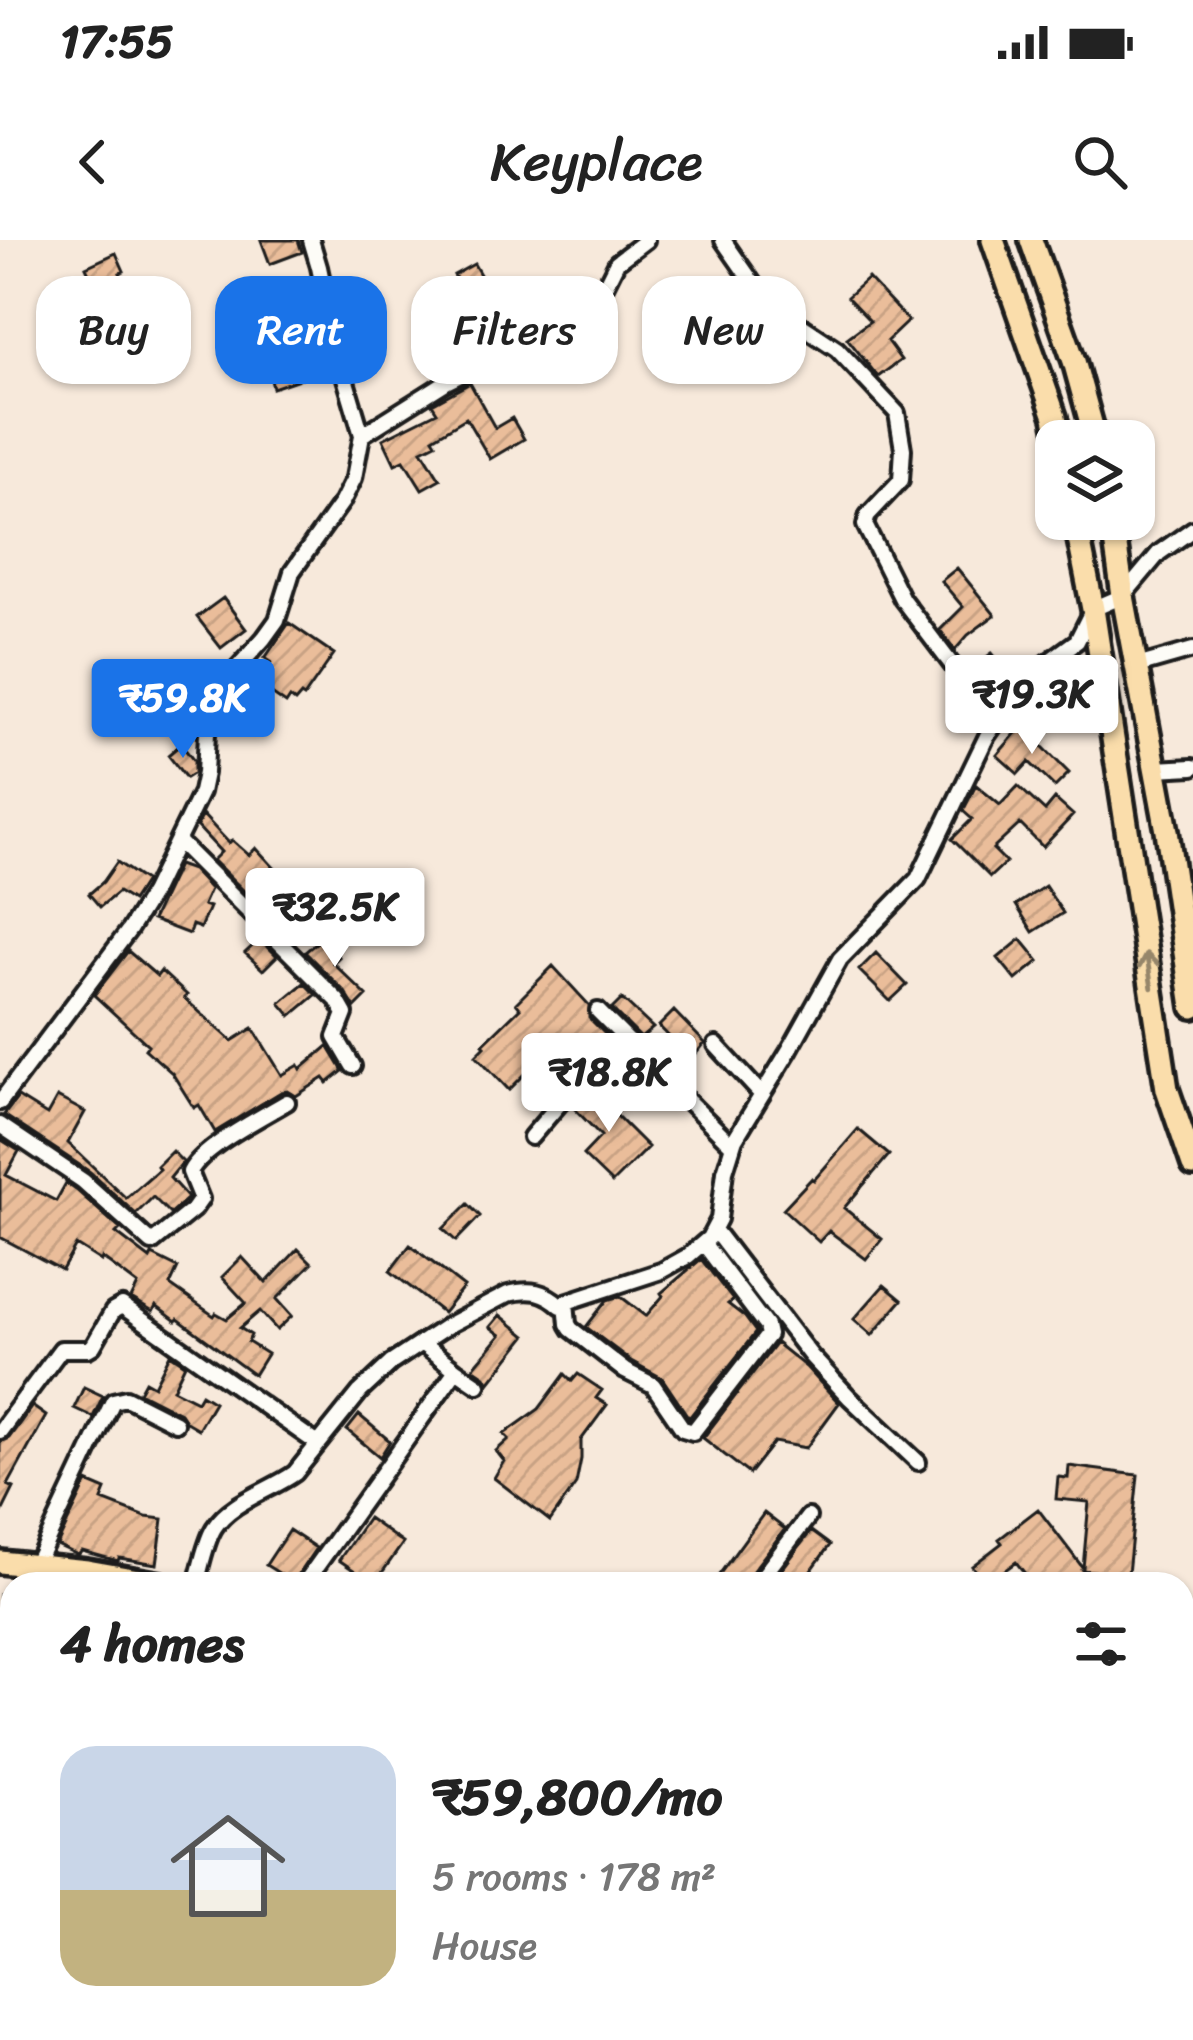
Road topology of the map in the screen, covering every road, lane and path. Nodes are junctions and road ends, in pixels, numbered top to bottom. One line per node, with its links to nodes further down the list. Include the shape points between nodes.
1 (311, 240): 8 (street)
2 (646, 240): 8 (street, via 617,262 576,327 446,382)
3 (723, 240): 16 (street, via 766,302 837,349 897,413 901,480 866,526 902,599)
4 (993, 240): 6 (main road)
5 (1031, 240): 7 (main road)
6 (1056, 420)
7 (1090, 420)
8 (362, 436): 19 (street, via 354,478 292,572 277,620 214,694 201,792)
9 (1193, 529): 12 (street)
10 (1080, 540): 13 (main road)
11 (1115, 540): 12 (main road)
12 (1123, 596): 13 (street); 15 (main road)
13 (1093, 609): 16 (street, via 1077,641 1044,665); 31 (main road, one-way to 13, via 1167,1089)
14 (1193, 650): 15 (street)
15 (1137, 666): 18 (main road)
16 (996, 723): 25 (street, via 918,879 840,959)
17 (1193, 767): 18 (street)
18 (1156, 769): 20 (main road)
19 (178, 841): 24 (street, via 338,1000 345,1014 336,1037); 26 (street, via 142,913)
20 (1193, 1007)
21 (598, 1011): 22 (street)
22 (623, 1038): 29 (street); 30 (street)
23 (716, 1045): 25 (street)
24 (353, 1066)
25 (762, 1095): 30 (street)
26 (0, 1102)
27 (286, 1102): 28 (street, via 194,1163 201,1199 152,1244 82,1181)
28 (0, 1125)
29 (531, 1137)
30 (732, 1145): 32 (street)
31 (1193, 1165)
32 (715, 1231): 33 (street); 41 (street, via 812,1356)
33 (704, 1244): 34 (street, via 662,1270); 34 (street, via 769,1330 693,1432 649,1382 572,1329)
34 (566, 1302): 35 (street, via 535,1291 508,1294)
35 (421, 1343): 36 (street); 40 (street, via 360,1392)
36 (456, 1370): 37 (street); 47 (street)
37 (478, 1384)
38 (175, 1423): 44 (street, via 126,1398 113,1401)
39 (0, 1430): 40 (street, via 61,1349 93,1346 122,1306)
40 (318, 1444): 46 (street, via 295,1473 214,1527)
41 (918, 1462)
42 (808, 1517): 48 (street)
43 (0, 1562): 44 (main road)
44 (35, 1566): 45 (main road)
45 (77, 1572)
46 (200, 1572)
47 (313, 1572)
48 (771, 1572)

